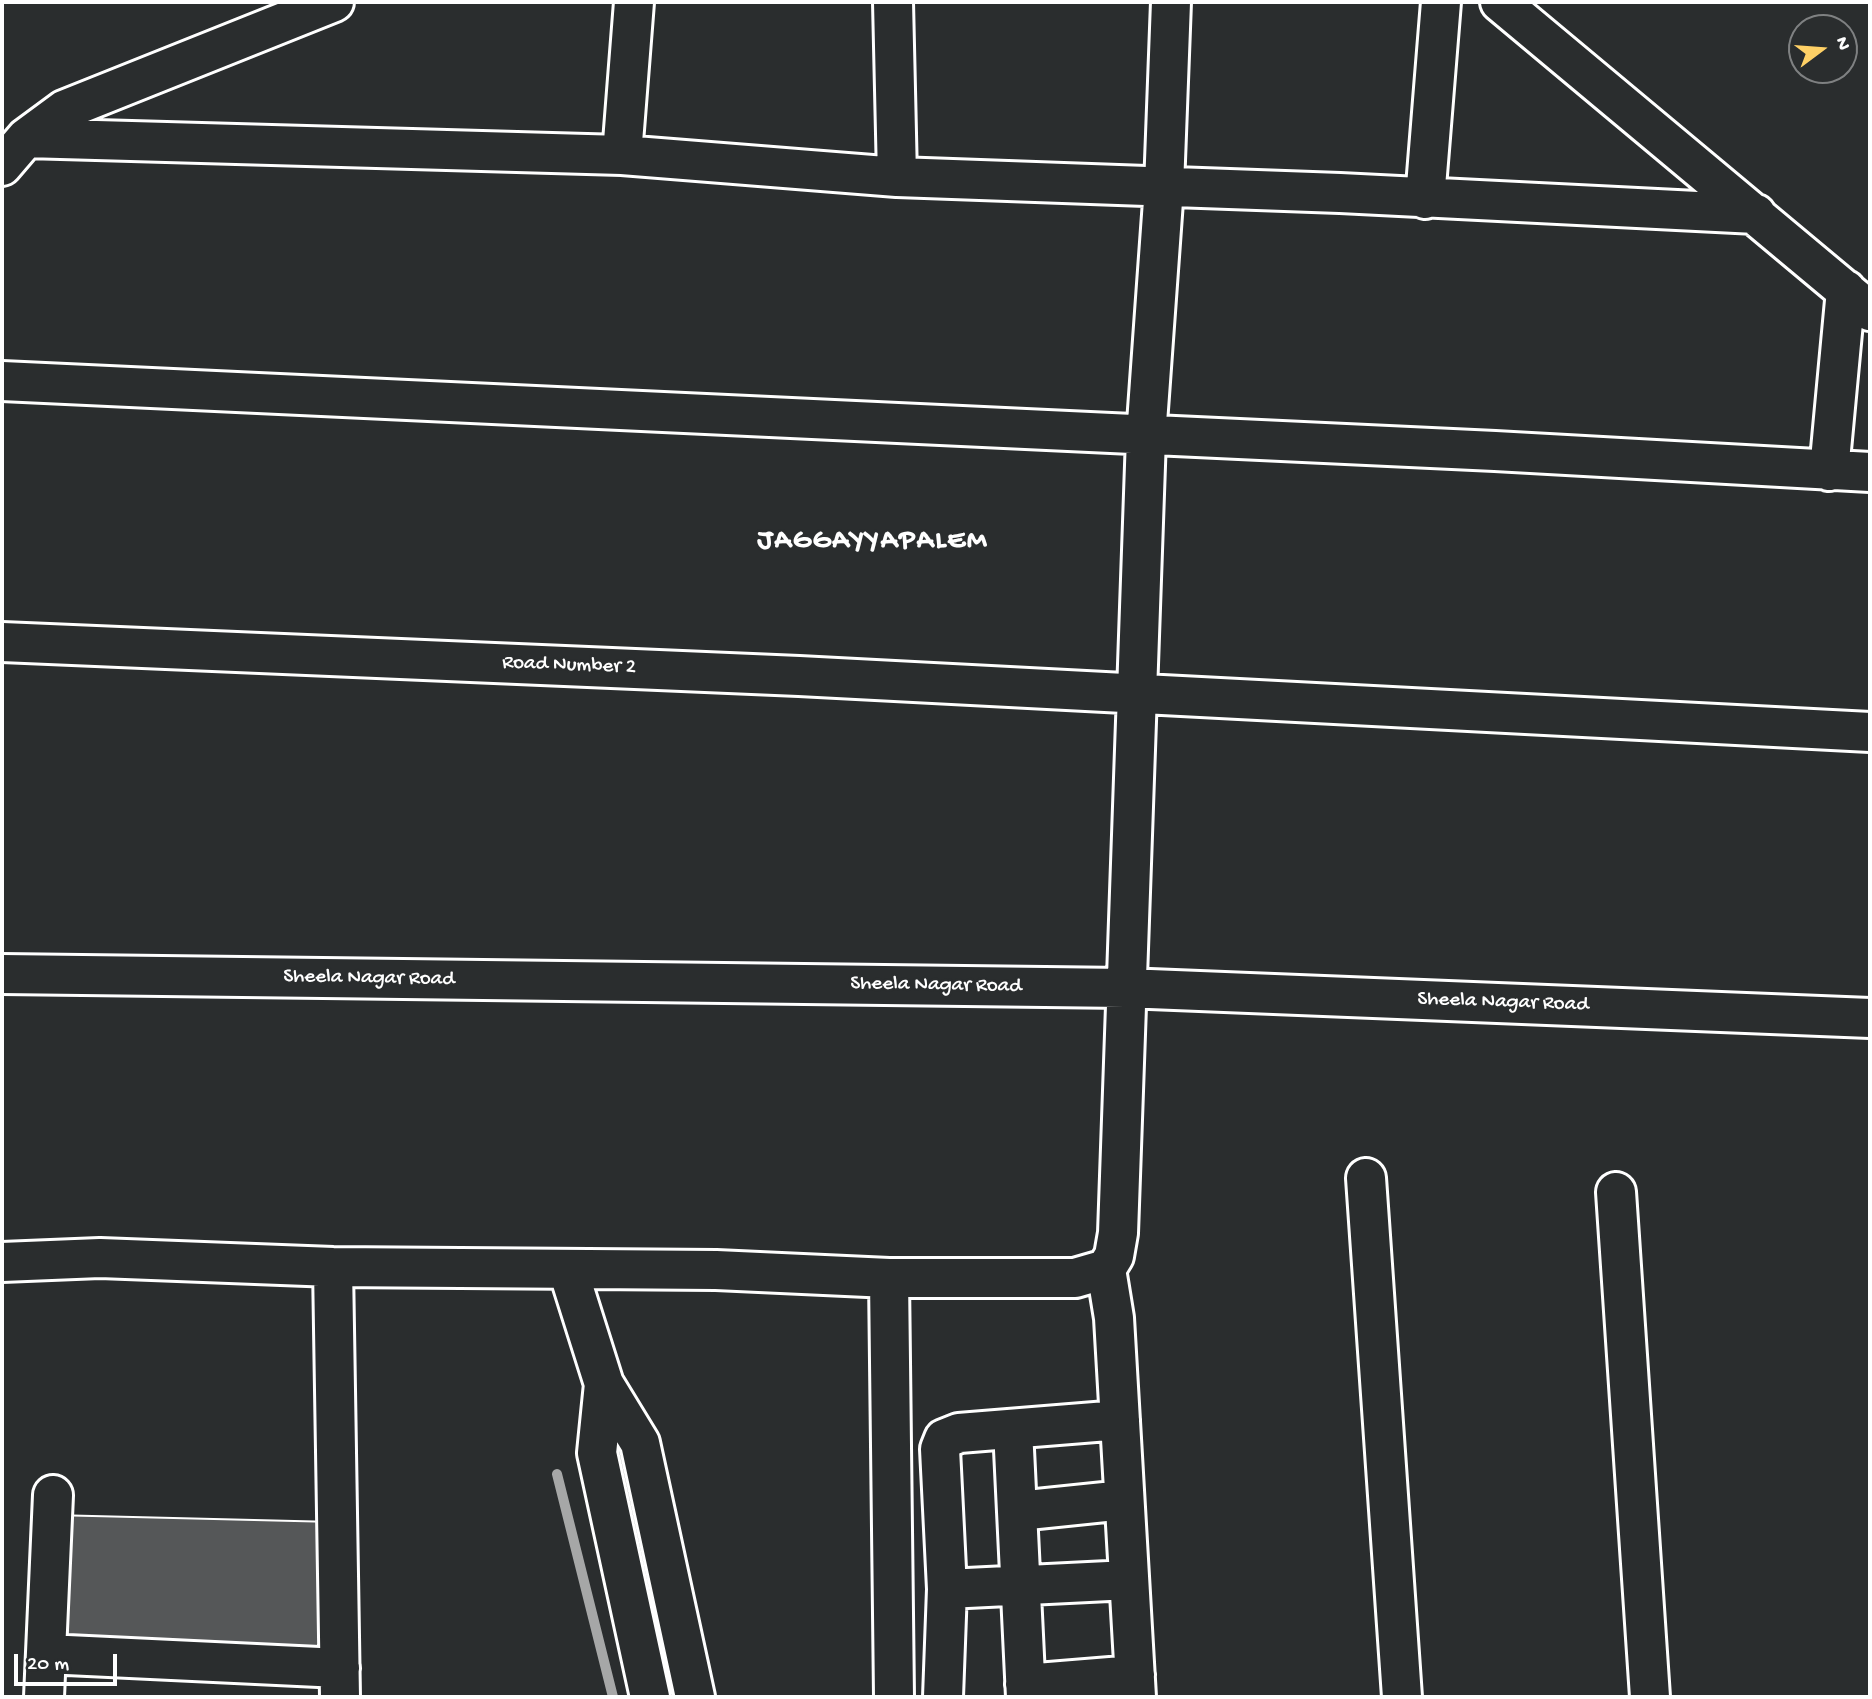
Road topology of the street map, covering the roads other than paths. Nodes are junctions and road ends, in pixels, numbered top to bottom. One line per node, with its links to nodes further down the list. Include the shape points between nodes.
1 (334, 2): 7 (street, via 64,110)
2 (634, 2): 8 (street)
3 (893, 2): 9 (street)
4 (1171, 2): 10 (street)
5 (1441, 2): 11 (street)
6 (1500, 2): 12 (street)
7 (14, 152): 8 (street)
8 (622, 155): 9 (street)
9 (898, 177): 10 (street)
10 (1164, 187): 11 (street); 15 (street)
11 (1425, 199): 12 (street)
12 (1756, 214): 13 (street)
13 (1858, 301): 16 (street)
14 (2, 381): 15 (street)
15 (1146, 437): 16 (street); 19 (street)
16 (1829, 471): 17 (street)
17 (1870, 472)
18 (2, 642): 19 (street, Road Number 2)
19 (1137, 693): 20 (street, Road Number 2); 22 (street)
20 (1870, 732)
21 (2, 974): 22 (street, Sheela Nagar Road)
22 (1125, 988): 23 (street, Sheela Nagar Road); 28 (street, via 1118,1233)
23 (1870, 1018)
24 (1366, 1178): 49 (street)
25 (1616, 1192): 50 (street)
26 (2, 1262): 27 (street, via 100,1258)
27 (333, 1267): 29 (street); 41 (street)
28 (1106, 1269): 30 (street, via 1075,1278); 32 (street)
29 (568, 1270): 30 (street, via 716,1270); 31 (street)
30 (890, 1278): 47 (street)
31 (604, 1384): 45 (street, via 597,1453); 46 (street, via 640,1443)
32 (1120, 1420): 33 (street); 35 (street)
33 (1013, 1429): 36 (street); 39 (street, via 959,1433 944,1439 940,1449)
34 (53, 1495): 40 (street)
35 (1124, 1500): 36 (street); 37 (street)
36 (1018, 1511): 38 (street)
37 (1129, 1580): 38 (street); 42 (street)
38 (1021, 1586): 39 (street); 43 (street)
39 (947, 1589): 48 (street)
40 (46, 1654): 41 (street); 44 (street)
41 (340, 1683)
42 (1135, 1686): 43 (street)
43 (1026, 1690)
44 (44, 1697)
45 (650, 1697)
46 (695, 1697)
47 (894, 1697)
48 (943, 1697)
49 (1402, 1697)
50 (1650, 1697)

